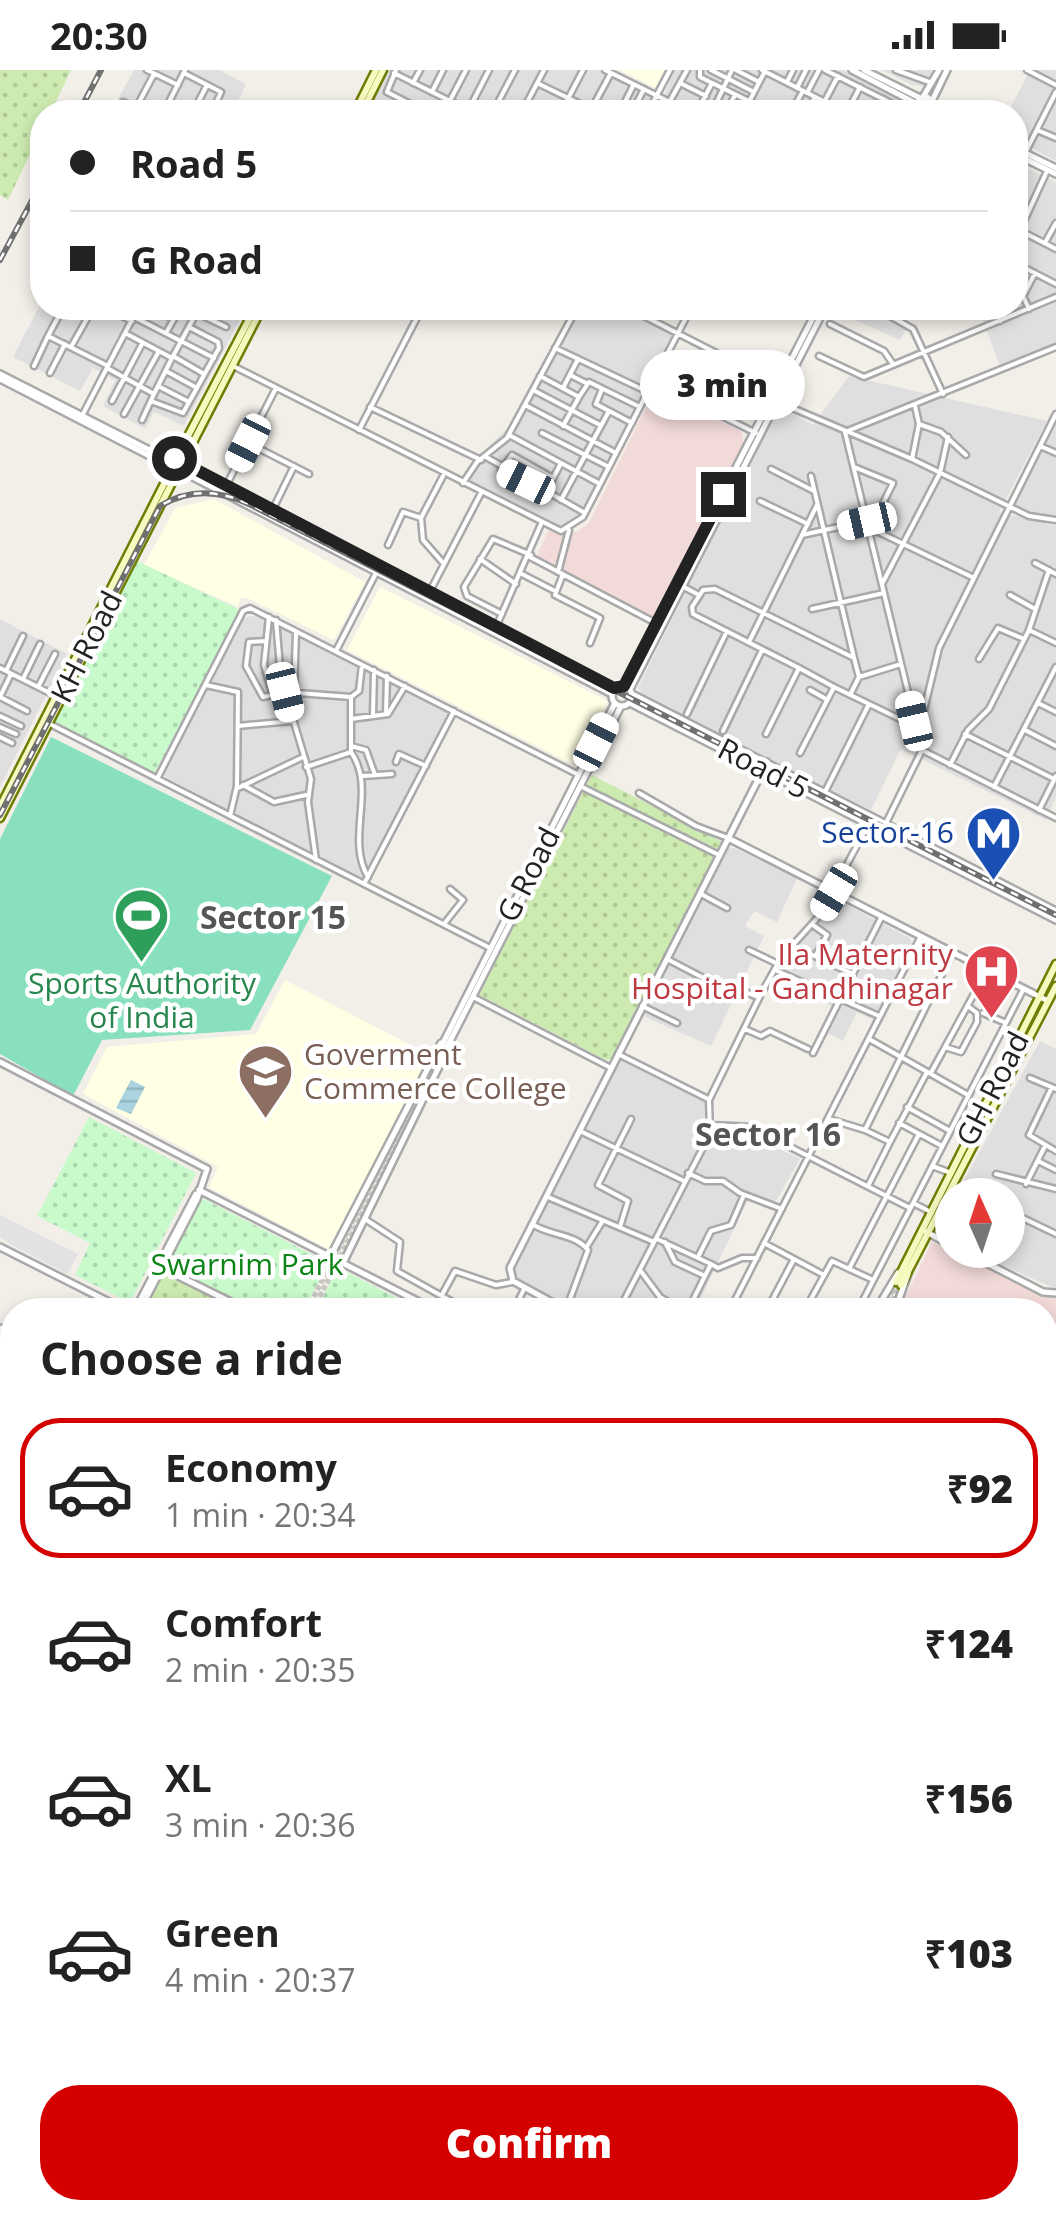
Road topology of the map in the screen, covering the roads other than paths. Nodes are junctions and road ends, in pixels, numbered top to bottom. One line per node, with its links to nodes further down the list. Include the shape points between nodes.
1 (147, 70): 30 (street)
2 (380, 70): 63 (main road)
3 (420, 70): 37 (street)
4 (443, 70): 50 (street)
5 (466, 70): 66 (street)
6 (489, 70): 67 (street)
7 (515, 70): 68 (street)
8 (543, 70): 38 (street)
9 (583, 70): 57 (street)
10 (670, 70): 54 (street)
11 (687, 70): 39 (street)
12 (700, 70): 40 (street)
13 (711, 70): 34 (street)
14 (734, 70): 34 (street); 35 (street)
15 (778, 70): 31 (street)
16 (793, 70): 36 (street)
17 (806, 70): 49 (street)
18 (822, 70): 32 (street); 49 (street)
19 (852, 70): 87 (street)
20 (864, 70): 88 (street)
21 (896, 70): 33 (street)
22 (924, 70): 33 (street)
23 (938, 70): 41 (street)
24 (946, 70): 90 (street)
25 (1026, 70): 45 (street)
26 (608, 71): 42 (street); 71 (street)
27 (764, 71): 31 (street); 35 (street)
28 (184, 72): 43 (street); 44 (street)
29 (395, 72): 37 (street); 64 (street, via 387,92)
30 (154, 74): 43 (street); 59 (street)
31 (774, 76): 36 (street)
32 (838, 76): 46 (street); 85 (street)
33 (920, 77): 41 (street)
34 (728, 78): 47 (street); 51 (street)
35 (759, 82): 51 (street)
36 (787, 82): 49 (street)
37 (413, 83): 50 (street)
38 (538, 83): 57 (street); 69 (street)
39 (680, 83): 55 (street); 76 (street)
40 (712, 83): 47 (street); 55 (street)
41 (932, 83): 89 (street)
42 (634, 84): 48 (street); 72 (street)
43 (178, 85): 60 (street)
44 (207, 85): 61 (street); 62 (street, via 221,92)
45 (1056, 85)
46 (860, 87): 58 (street); 86 (street)
47 (724, 89): 53 (street); 78 (street)
48 (644, 90): 54 (street); 73 (street)
49 (802, 90): 56 (street); 82 (street)
50 (432, 92): 65 (street)
51 (754, 92): 81 (street)
52 (1056, 92): 91 (street)
53 (735, 94): 79 (street); 80 (street)
54 (656, 96): 74 (street); 75 (street)
55 (706, 96): 77 (street)
56 (814, 97): 83 (street); 84 (street)
57 (568, 98): 70 (street)
58 (884, 99)
59 (140, 100)
60 (171, 100)
61 (199, 100)
62 (217, 100)
63 (364, 100)
64 (403, 100)
65 (448, 100)
66 (451, 100)
67 (475, 100)
68 (499, 100)
69 (530, 100)
70 (572, 100)
71 (597, 100)
72 (626, 100)
73 (639, 100)
74 (654, 100)
75 (665, 100)
76 (671, 100)
77 (704, 100)
78 (718, 100)
79 (732, 100)
80 (746, 100)
81 (750, 100)
82 (797, 100)
83 (812, 100)
84 (820, 100)
85 (825, 100)
86 (853, 100)
87 (909, 100)
88 (911, 100)
89 (923, 100)
90 (936, 100)
91 (1037, 130): 92 (street); 93 (street)
92 (1056, 138)
93 (1028, 147)
94 (1028, 155): 96 (street)
95 (1028, 158): 96 (street)
96 (1053, 171): 97 (street)
97 (1028, 211)
98 (1056, 224): 100 (street)
99 (1028, 234): 100 (street)
100 (1045, 243): 101 (street)
101 (1056, 249)
102 (1028, 269): 103 (street)
103 (1035, 273): 104 (street); 105 (street)
104 (1056, 284)
105 (1028, 286)
106 (1056, 297): 107 (street)
107 (1028, 309)
108 (57, 320): 131 (street)
109 (84, 320): 134 (street)
110 (132, 320): 129 (street)
111 (135, 320): 130 (street)
112 (173, 320): 130 (street)
113 (192, 320): 127 (street)
114 (216, 320): 126 (street)
115 (252, 320): 203 (main road, KH Road)
116 (253, 320): 145 (main road, KH Road)
117 (416, 320): 175 (street)
118 (570, 320): 135 (street)
119 (653, 320): 128 (street)
120 (684, 320): 128 (street)
121 (814, 320): 158 (street)
122 (814, 320): 158 (street)
123 (900, 320): 138 (street)
124 (1000, 321): 138 (street)
125 (830, 324): 143 (street, via 884,351)
126 (226, 326)
127 (189, 327): 133 (street); 141 (street, via 218,342)
128 (678, 332): 154 (street); 158 (street)
129 (125, 333): 132 (street); 146 (street)
130 (166, 334): 133 (street)
131 (48, 336): 134 (street); 144 (street)
132 (143, 342): 137 (street); 153 (street)
133 (181, 342): 140 (street); 141 (street)
134 (68, 346): 146 (street); 148 (street)
135 (555, 348): 142 (street); 152 (street)
136 (1056, 348): 166 (street)
137 (159, 351): 140 (street); 156 (street)
138 (925, 351): 143 (street); 166 (street)
139 (819, 356): 143 (street, via 861,377)
140 (173, 357): 147 (street); 149 (street)
141 (214, 358): 149 (street)
142 (578, 359): 150 (street); 164 (street)
143 (893, 364)
144 (34, 366)
145 (233, 366): 160 (street); 203 (main road, KH Road)
146 (108, 368): 153 (street); 180 (street)
147 (166, 370): 157 (street); 159 (street)
148 (50, 372)
149 (205, 374): 159 (street)
150 (570, 375): 155 (street); 161 (street)
151 (0, 376): 180 (street)
152 (540, 376): 161 (street); 163 (street)
153 (124, 378): 156 (street); 169 (street)
154 (653, 382): 164 (street); 188 (street)
155 (586, 384): 162 (street); 167 (street)
156 (140, 386): 165 (street); 178 (street)
157 (158, 386): 165 (street); 171 (street)
158 (782, 386): 168 (street)
159 (197, 388): 171 (street)
160 (276, 388): 186 (street); 193 (street)
161 (563, 388): 167 (street)
162 (602, 389): 174 (street); 177 (street, via 595,403)
163 (533, 390): 172 (street); 176 (street)
164 (648, 392): 174 (street)
165 (154, 394): 170 (street)
166 (943, 394): 173 (street)
167 (579, 397): 176 (street)
168 (774, 400): 187 (street); 188 (street)
169 (112, 401)
170 (150, 401): 171 (street, via 179,414); 181 (street)
171 (190, 402)
172 (525, 405): 185 (street); 190 (street)
173 (914, 405): 183 (street); 187 (street)
174 (640, 407): 182 (street)
175 (370, 408): 186 (street); 199 (street)
176 (572, 410): 184 (street); 185 (street)
177 (609, 411): 182 (street); 184 (street)
178 (124, 414)
179 (1056, 414): 194 (street)
180 (81, 418): 203 (street)
181 (142, 420)
182 (632, 422): 196 (street)
183 (919, 424): 191 (street); 200 (street)
184 (601, 425): 192 (street)
185 (562, 426): 192 (street)
186 (359, 430): 211 (street)
187 (845, 432): 200 (street); 205 (street)
188 (757, 433): 248 (street); 261 (street)
189 (542, 434): 197 (street)
190 (509, 435): 199 (street); 201 (street)
191 (948, 437): 198 (street); 209 (street)
192 (592, 441): 196 (street); 197 (street)
193 (248, 443): 202 (street); 216 (street)
194 (1040, 446): 195 (street); 223 (street)
195 (1056, 453)
196 (616, 454): 204 (street)
197 (585, 455): 204 (street); 208 (street)
198 (966, 455)
199 (484, 459): 207 (street); 214 (street)
200 (912, 459): 209 (street)
201 (561, 463): 208 (street); 213 (street)
202 (294, 466): 210 (street); 224 (street)
203 (177, 467): 216 (street); 240 (street); 302 (main road, KH Road)
204 (609, 467): 215 (street)
205 (854, 467): 230 (street); 230 (street, via 893,483)
206 (771, 469): 218 (street)
207 (501, 470): 213 (street, via 512,456); 217 (street)
208 (576, 471): 215 (street); 220 (street)
209 (940, 472): 223 (street); 235 (street)
210 (310, 474)
211 (444, 474): 214 (street); 226 (street)
212 (811, 476): 218 (street)
213 (553, 478): 217 (street)
214 (462, 484): 219 (street)
215 (600, 484): 225 (street)
216 (225, 488): 224 (street)
217 (546, 492): 220 (street)
218 (814, 492): 222 (street)
219 (480, 493): 228 (street); 239 (street)
220 (561, 500): 225 (street)
221 (760, 501): 229 (street)
222 (817, 505): 229 (street); 232 (street)
223 (1010, 508): 227 (street); 245 (street)
224 (271, 512): 240 (street)
225 (585, 514): 231 (street)
226 (422, 518): 234 (street, via 403,512); 239 (street, via 423,540)
227 (1056, 520)
228 (541, 524): 231 (street); 236 (street)
229 (808, 524): 233 (street)
230 (869, 526): 232 (street); 235 (street); 247 (street)
231 (569, 530): 242 (street)
232 (823, 532): 233 (street); 254 (street)
233 (802, 535): 257 (street)
234 (388, 546)
235 (904, 546): 245 (street); 247 (street)
236 (530, 556): 237 (street, via 493,539); 242 (street); 243 (street)
237 (480, 559): 246 (street); 258 (street, via 465,593)
238 (1034, 563): 241 (street)
239 (444, 564): 251 (street)
240 (378, 569): 251 (street); 273 (street)
241 (1049, 570): 244 (street); 256 (street)
242 (561, 573): 249 (street); 261 (street)
243 (522, 574): 246 (street); 249 (street)
244 (1056, 574)
245 (974, 578): 328 (street, via 935,659)
246 (517, 584): 258 (street)
247 (882, 584): 250 (street)
248 (682, 586): 252 (street); 294 (street)
249 (555, 590): 270 (street, via 600,618)
250 (884, 593): 254 (street); 279 (street)
251 (429, 595): 262 (street); 296 (street)
252 (699, 595): 257 (street, via 715,588); 265 (street, via 693,614)
253 (1010, 595): 256 (street)
254 (840, 602): 255 (street); 276 (street)
255 (812, 609)
256 (1035, 609): 264 (street)
257 (763, 613): 269 (street); 276 (street)
258 (502, 614): 262 (street)
259 (269, 616): 260 (street); 268 (street); 289 (street, via 243,611)
260 (276, 620): 263 (street); 297 (street)
261 (657, 623): 294 (street)
262 (496, 627): 296 (street)
263 (296, 630): 273 (street); 298 (street)
264 (1029, 630): 267 (street); 271 (street)
265 (728, 632): 269 (street); 313 (street)
266 (23, 636): 283 (street)
267 (1024, 639): 277 (street, via 998,628); 327 (street, via 987,713)
268 (266, 641): 300 (street, via 264,665); 300 (street, via 248,643 246,662 261,695)
269 (749, 642): 274 (street)
270 (590, 643)
271 (1056, 643)
272 (40, 644): 286 (street)
273 (336, 649): 278 (street)
274 (762, 650): 281 (street); 324 (street)
275 (55, 654): 292 (street)
276 (854, 658): 285 (street)
277 (980, 659)
278 (362, 664): 282 (street); 303 (street, via 359,692)
279 (901, 664): 285 (street); 318 (street)
280 (1056, 666): 287 (street)
281 (798, 668): 293 (street); 326 (street)
282 (374, 670): 284 (street); 315 (street)
283 (6, 671): 286 (street); 290 (street)
284 (386, 676): 291 (street); 312 (street)
285 (859, 676): 299 (street)
286 (22, 679): 292 (street)
287 (1049, 680): 288 (street); 305 (street)
288 (1056, 683)
289 (206, 685): 322 (street, via 237,690); 347 (street)
290 (2, 686): 301 (street)
291 (405, 686): 310 (street); 312 (street)
292 (38, 687): 302 (street)
293 (834, 687): 299 (street); 304 (street)
294 (629, 689): 296 (street); 306 (street); 338 (street, Road 5)
295 (810, 690): 304 (street)
296 (613, 691): 308 (street)
297 (285, 692): 298 (street); 300 (street); 317 (street)
298 (294, 693): 303 (street)
299 (850, 695): 307 (street)
300 (273, 696)
301 (0, 697): 309 (street)
302 (59, 697): 319 (main road, KH Road)
303 (351, 697): 316 (street)
304 (826, 699): 334 (street)
305 (1038, 702): 311 (street); 323 (street)
306 (630, 703): 308 (street); 338 (street, Road 5)
307 (869, 704): 318 (street); 353 (street)
308 (618, 705): 345 (street, G Road)
309 (28, 710)
310 (454, 711): 340 (street); 345 (street)
311 (1056, 712)
312 (386, 714): 315 (street)
313 (687, 714)
314 (0, 716): 321 (street)
315 (373, 716): 316 (street)
316 (351, 720): 332 (street)
317 (292, 721): 322 (street); 336 (street)
318 (914, 721): 328 (street)
319 (46, 722): 347 (street); 355 (main road, KH Road); 358 (main road, KH Road)
320 (0, 726): 325 (street)
321 (21, 726)
322 (238, 726): 351 (street)
323 (1024, 730): 331 (street); 335 (street)
324 (723, 731)
325 (16, 734)
326 (766, 734)
327 (966, 734): 335 (street); 339 (street)
328 (918, 735): 333 (street)
329 (0, 736): 330 (street)
330 (12, 743)
331 (1056, 746)
332 (351, 749): 341 (street); 343 (street, via 366,750); 344 (street)
333 (922, 750): 339 (street); 361 (street)
334 (800, 753)
335 (1010, 756): 346 (street); 350 (street)
336 (301, 758): 341 (street); 348 (street)
337 (396, 762): 340 (street, via 399,754)
338 (765, 765): 353 (street, Road 5); 360 (street, Road 5); 362 (street)
339 (950, 765): 350 (street)
340 (426, 766): 365 (street)
341 (306, 767): 354 (street)
342 (392, 774): 343 (street)
343 (376, 775): 344 (street)
344 (363, 776): 365 (street, via 360,835)
345 (582, 776): 349 (street, G Road); 378 (street, G Road)
346 (1055, 777): 356 (street)
347 (157, 779): 357 (street)
348 (243, 785): 351 (street); 354 (street, via 274,802)
349 (580, 786): 363 (street); 378 (street, G Road)
350 (994, 787): 356 (street)
351 (236, 789): 357 (street)
352 (640, 792): 362 (street)
353 (825, 792): 361 (street, Road 5)
354 (308, 795): 364 (street)
355 (0, 806)
356 (1039, 810): 359 (street)
357 (230, 816): 364 (street)
358 (0, 818)
359 (1056, 818)
360 (870, 823): 368 (street); 373 (street, Road 5)
361 (886, 823): 371 (street, Road 5)
362 (728, 838): 363 (street); 368 (street)
363 (719, 855): 369 (street)
364 (316, 860): 366 (street)
365 (368, 877): 366 (street)
366 (364, 884): 374 (street)
367 (450, 889): 374 (street, via 464,900)
368 (834, 892): 372 (street); 375 (street)
369 (700, 893): 370 (street); 382 (street)
370 (727, 908)
371 (1056, 911)
372 (882, 916): 376 (street); 386 (street)
373 (1056, 920)
374 (444, 924): 378 (street)
375 (813, 925): 377 (street); 381 (street, via 827,935)
376 (921, 936): 380 (street); 399 (street)
377 (793, 946): 381 (street); 384 (street)
378 (494, 950): 391 (street, G Road)
379 (750, 950): 384 (street)
380 (953, 952): 385 (street); 408 (street)
381 (816, 956): 386 (street)
382 (667, 958): 387 (street); 396 (street)
383 (1056, 964): 392 (main road, GH Road)
384 (776, 967): 393 (street); 394 (street)
385 (988, 970): 390 (street); 397 (street)
386 (852, 974): 394 (street)
387 (713, 983)
388 (1056, 986): 395 (main road, GH Road)
389 (735, 988): 393 (street)
390 (1023, 988): 392 (street); 401 (street)
391 (471, 995): 403 (street, G Road); 410 (street)
392 (1039, 996): 395 (street); 435 (main road, GH Road)
393 (760, 998): 402 (street)
394 (839, 1000): 399 (street); 402 (street, via 810,1051 770,1031 761,1036)
395 (1048, 1001): 438 (main road, GH Road)
396 (642, 1006): 400 (street); 407 (street)
397 (968, 1006): 406 (street); 406 (street, via 977,1022 961,1052)
398 (983, 1013): 401 (street)
399 (880, 1016): 404 (street)
400 (676, 1023)
401 (1006, 1023): 414 (street)
402 (745, 1029): 415 (street)
403 (449, 1038): 405 (street, G Road); 450 (street, via 452,1049); 463 (street)
404 (868, 1039): 408 (street); 418 (street)
405 (445, 1046)
406 (945, 1047): 411 (street)
407 (618, 1054): 410 (street); 415 (street)
408 (902, 1057): 411 (street); 421 (street)
409 (0, 1062): 443 (street, via 204,1166)
410 (611, 1068): 422 (street)
411 (929, 1072): 414 (street); 416 (street)
412 (1030, 1078): 413 (street)
413 (1054, 1088): 427 (street, via 1029,1135)
414 (968, 1095): 423 (street)
415 (709, 1100): 420 (street)
416 (907, 1107): 419 (street); 423 (street)
417 (631, 1119): 428 (street)
418 (828, 1119): 421 (street); 430 (street)
419 (899, 1124): 424 (street); 425 (street)
420 (712, 1125): 430 (street, via 751,1127); 434 (street)
421 (866, 1130): 425 (street)
422 (579, 1131): 428 (street); 445 (street)
423 (950, 1131): 426 (street)
424 (919, 1134): 426 (street); 446 (street)
425 (890, 1142): 441 (street)
426 (942, 1146): 432 (street)
427 (1045, 1146): 429 (street); 431 (street)
428 (616, 1148): 439 (street); 454 (street, via 598,1185 628,1201)
429 (1056, 1151)
430 (809, 1156): 441 (street); 448 (street)
431 (1038, 1161): 433 (street); 440 (street)
432 (932, 1166): 435 (street); 447 (street)
433 (1056, 1170)
434 (688, 1173): 439 (street); 444 (street, via 723,1180)
435 (950, 1173): 437 (main road, GH Road)
436 (996, 1174): 440 (street)
437 (948, 1178)
438 (954, 1178)
439 (684, 1181): 458 (street)
440 (1026, 1184): 442 (street)
441 (868, 1186): 446 (street)
442 (1056, 1189)
443 (199, 1192): 463 (street); 469 (street)
444 (744, 1195): 448 (street); 464 (street, via 731,1224 710,1231)
445 (546, 1196): 452 (street); 453 (street)
446 (888, 1196): 447 (street); 470 (street)
447 (912, 1205): 449 (street); 476 (street)
448 (782, 1209): 460 (street)
449 (935, 1214): 455 (main road, GH Road)
450 (365, 1219): 467 (street); 481 (street, via 398,1240 397,1271)
451 (1025, 1219): 456 (street)
452 (603, 1220): 454 (street); 462 (street)
453 (532, 1224): 462 (street); 477 (street, via 510,1268)
454 (620, 1228): 458 (street)
455 (926, 1232): 457 (street); 472 (main road, GH Road)
456 (1056, 1234)
457 (935, 1237)
458 (655, 1240): 459 (street); 473 (street)
459 (665, 1242): 464 (street); 475 (street, via 675,1262)
460 (764, 1243): 465 (street); 466 (street)
461 (0, 1247): 482 (street)
462 (586, 1248): 489 (street)
463 (330, 1256): 467 (street)
464 (698, 1257): 468 (street)
465 (757, 1258): 468 (street); 493 (street)
466 (794, 1259): 474 (street); 494 (street)
467 (343, 1263): 485 (street)
468 (711, 1264): 475 (street)
469 (160, 1267): 483 (street); 484 (street)
470 (850, 1267): 474 (street, via 832,1261); 476 (street)
471 (996, 1268): 480 (street)
472 (906, 1269): 478 (main road, GH Road); 497 (street); 498 (street)
473 (640, 1270): 490 (street); 491 (street)
474 (824, 1274): 495 (street)
475 (705, 1276): 492 (street)
476 (873, 1280): 496 (street)
477 (513, 1281): 479 (street); 481 (street, via 496,1285 456,1271)
478 (899, 1284)
479 (524, 1289): 487 (street); 488 (street)
480 (1056, 1292)
481 (443, 1293): 486 (street)
482 (101, 1298)
483 (144, 1298)
484 (223, 1298)
485 (412, 1298)
486 (450, 1298)
487 (520, 1298)
488 (542, 1298)
489 (570, 1298)
490 (625, 1298)
491 (662, 1298)
492 (692, 1298)
493 (736, 1298)
494 (773, 1298)
495 (811, 1298)
496 (864, 1298)
497 (882, 1298)
498 (898, 1298)

